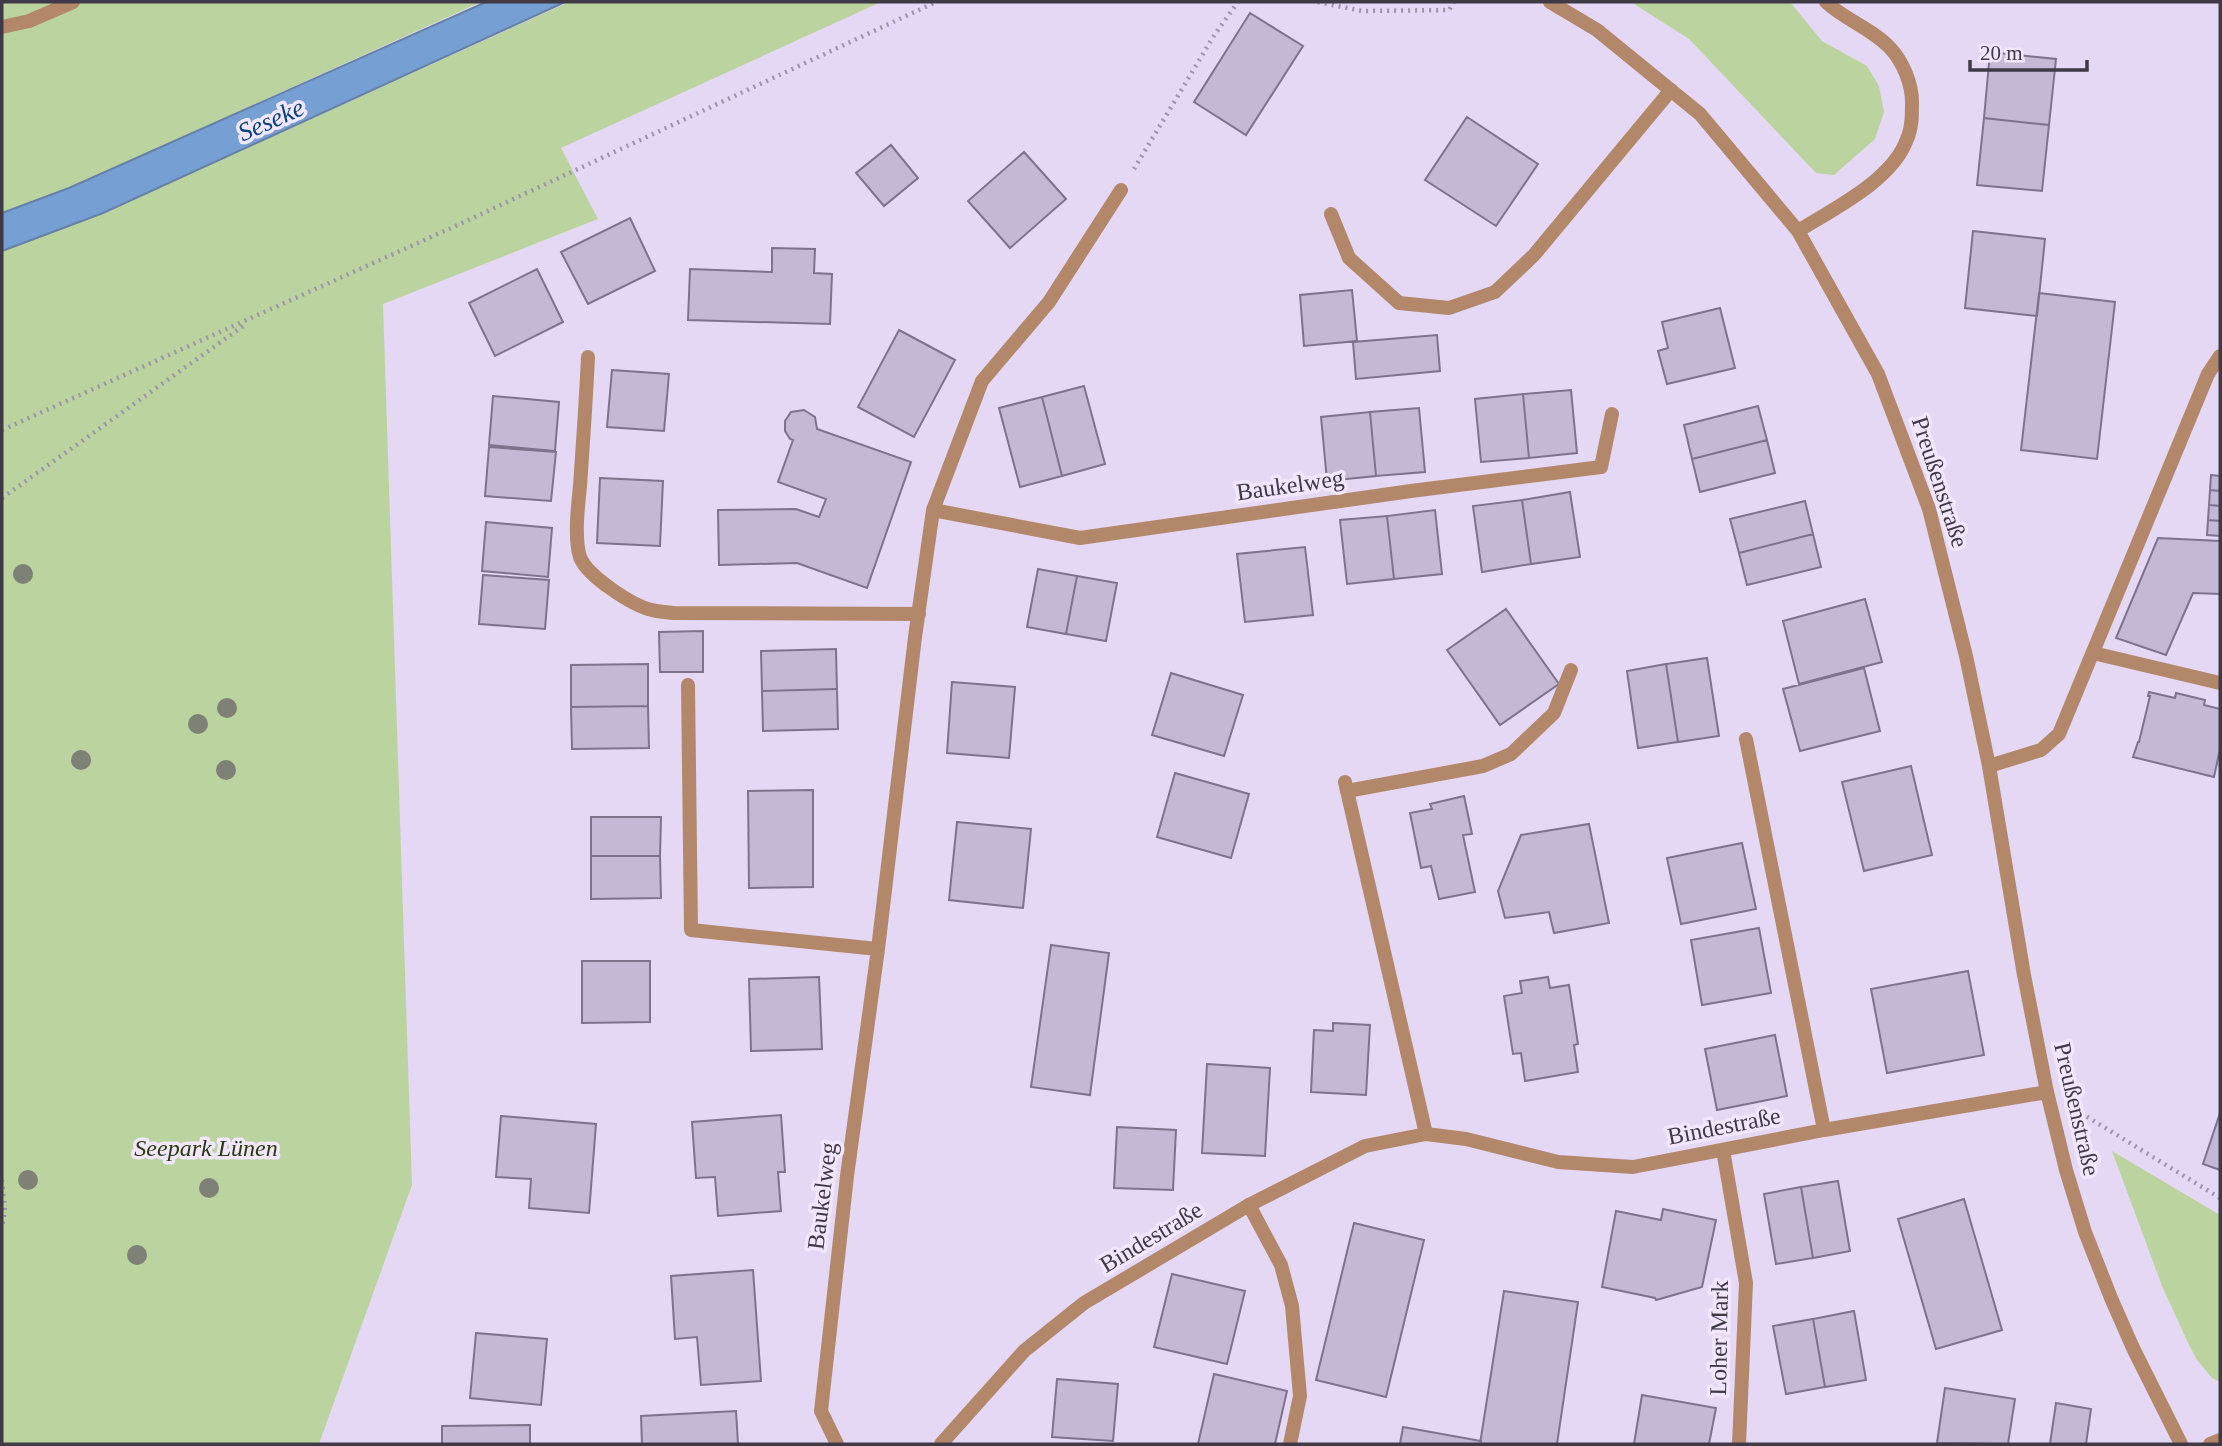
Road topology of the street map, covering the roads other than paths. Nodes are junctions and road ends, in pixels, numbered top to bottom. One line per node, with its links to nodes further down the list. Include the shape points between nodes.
1 (73, 2): 4 (street)
2 (1550, 2): 5 (street, Preußenstraße, via 1597,30)
3 (1826, 2): 8 (street, via 1878,37 1901,62 1912,97 1912,118 1907,141 1873,182)
4 (2, 27)
5 (1671, 90): 7 (street, via 1534,255 1495,292 1449,308 1399,303 1349,258); 8 (street, Preußenstraße, via 1700,114)
6 (1121, 190): 12 (street, Baukelweg, via 1049,302 982,381)
7 (1331, 214)
8 (1798, 231): 19 (street, Preußenstraße, via 1878,374 1929,509)
9 (2220, 356): 14 (street, via 2208,374)
10 (589, 357): 13 (street, via 578,543 586,566 608,586 629,601 674,613)
11 (1612, 414): 12 (street, Baukelweg, via 1601,467 1080,538)
12 (933, 510): 13 (street, Baukelweg)
13 (919, 614): 20 (street, Baukelweg)
14 (2093, 653): 16 (street); 19 (street, via 2059,734 2041,750)
15 (1572, 670): 23 (street, via 1554,713 1511,754 1483,766 1346,787)
16 (2220, 684)
17 (688, 685): 20 (street, via 691,930)
18 (1745, 738): 22 (street)
19 (1989, 766): 21 (street, Preußenstraße)
20 (878, 949): 27 (street, Baukelweg, via 821,1411)
21 (2047, 1092): 22 (street, Bindestraße); 31 (street, Preußenstraße, via 2089,1243 2133,1348)
22 (1825, 1130): 24 (street, Bindestraße)
23 (1426, 1134): 24 (street, Bindestraße, via 1558,1162 1633,1167); 25 (street, Bindestraße, via 1365,1146)
24 (1723, 1150): 30 (street, Loher Mark, via 1746,1283)
25 (1250, 1205): 28 (street, Bindestraße, via 1084,1303 1024,1351); 29 (street, via 1281,1265 1292,1306 1300,1396)
26 (2220, 1440): 32 (street)
27 (836, 1444)
28 (941, 1444)
29 (1290, 1444)
30 (1739, 1444)
31 (2181, 1444)
32 (2210, 1444)

